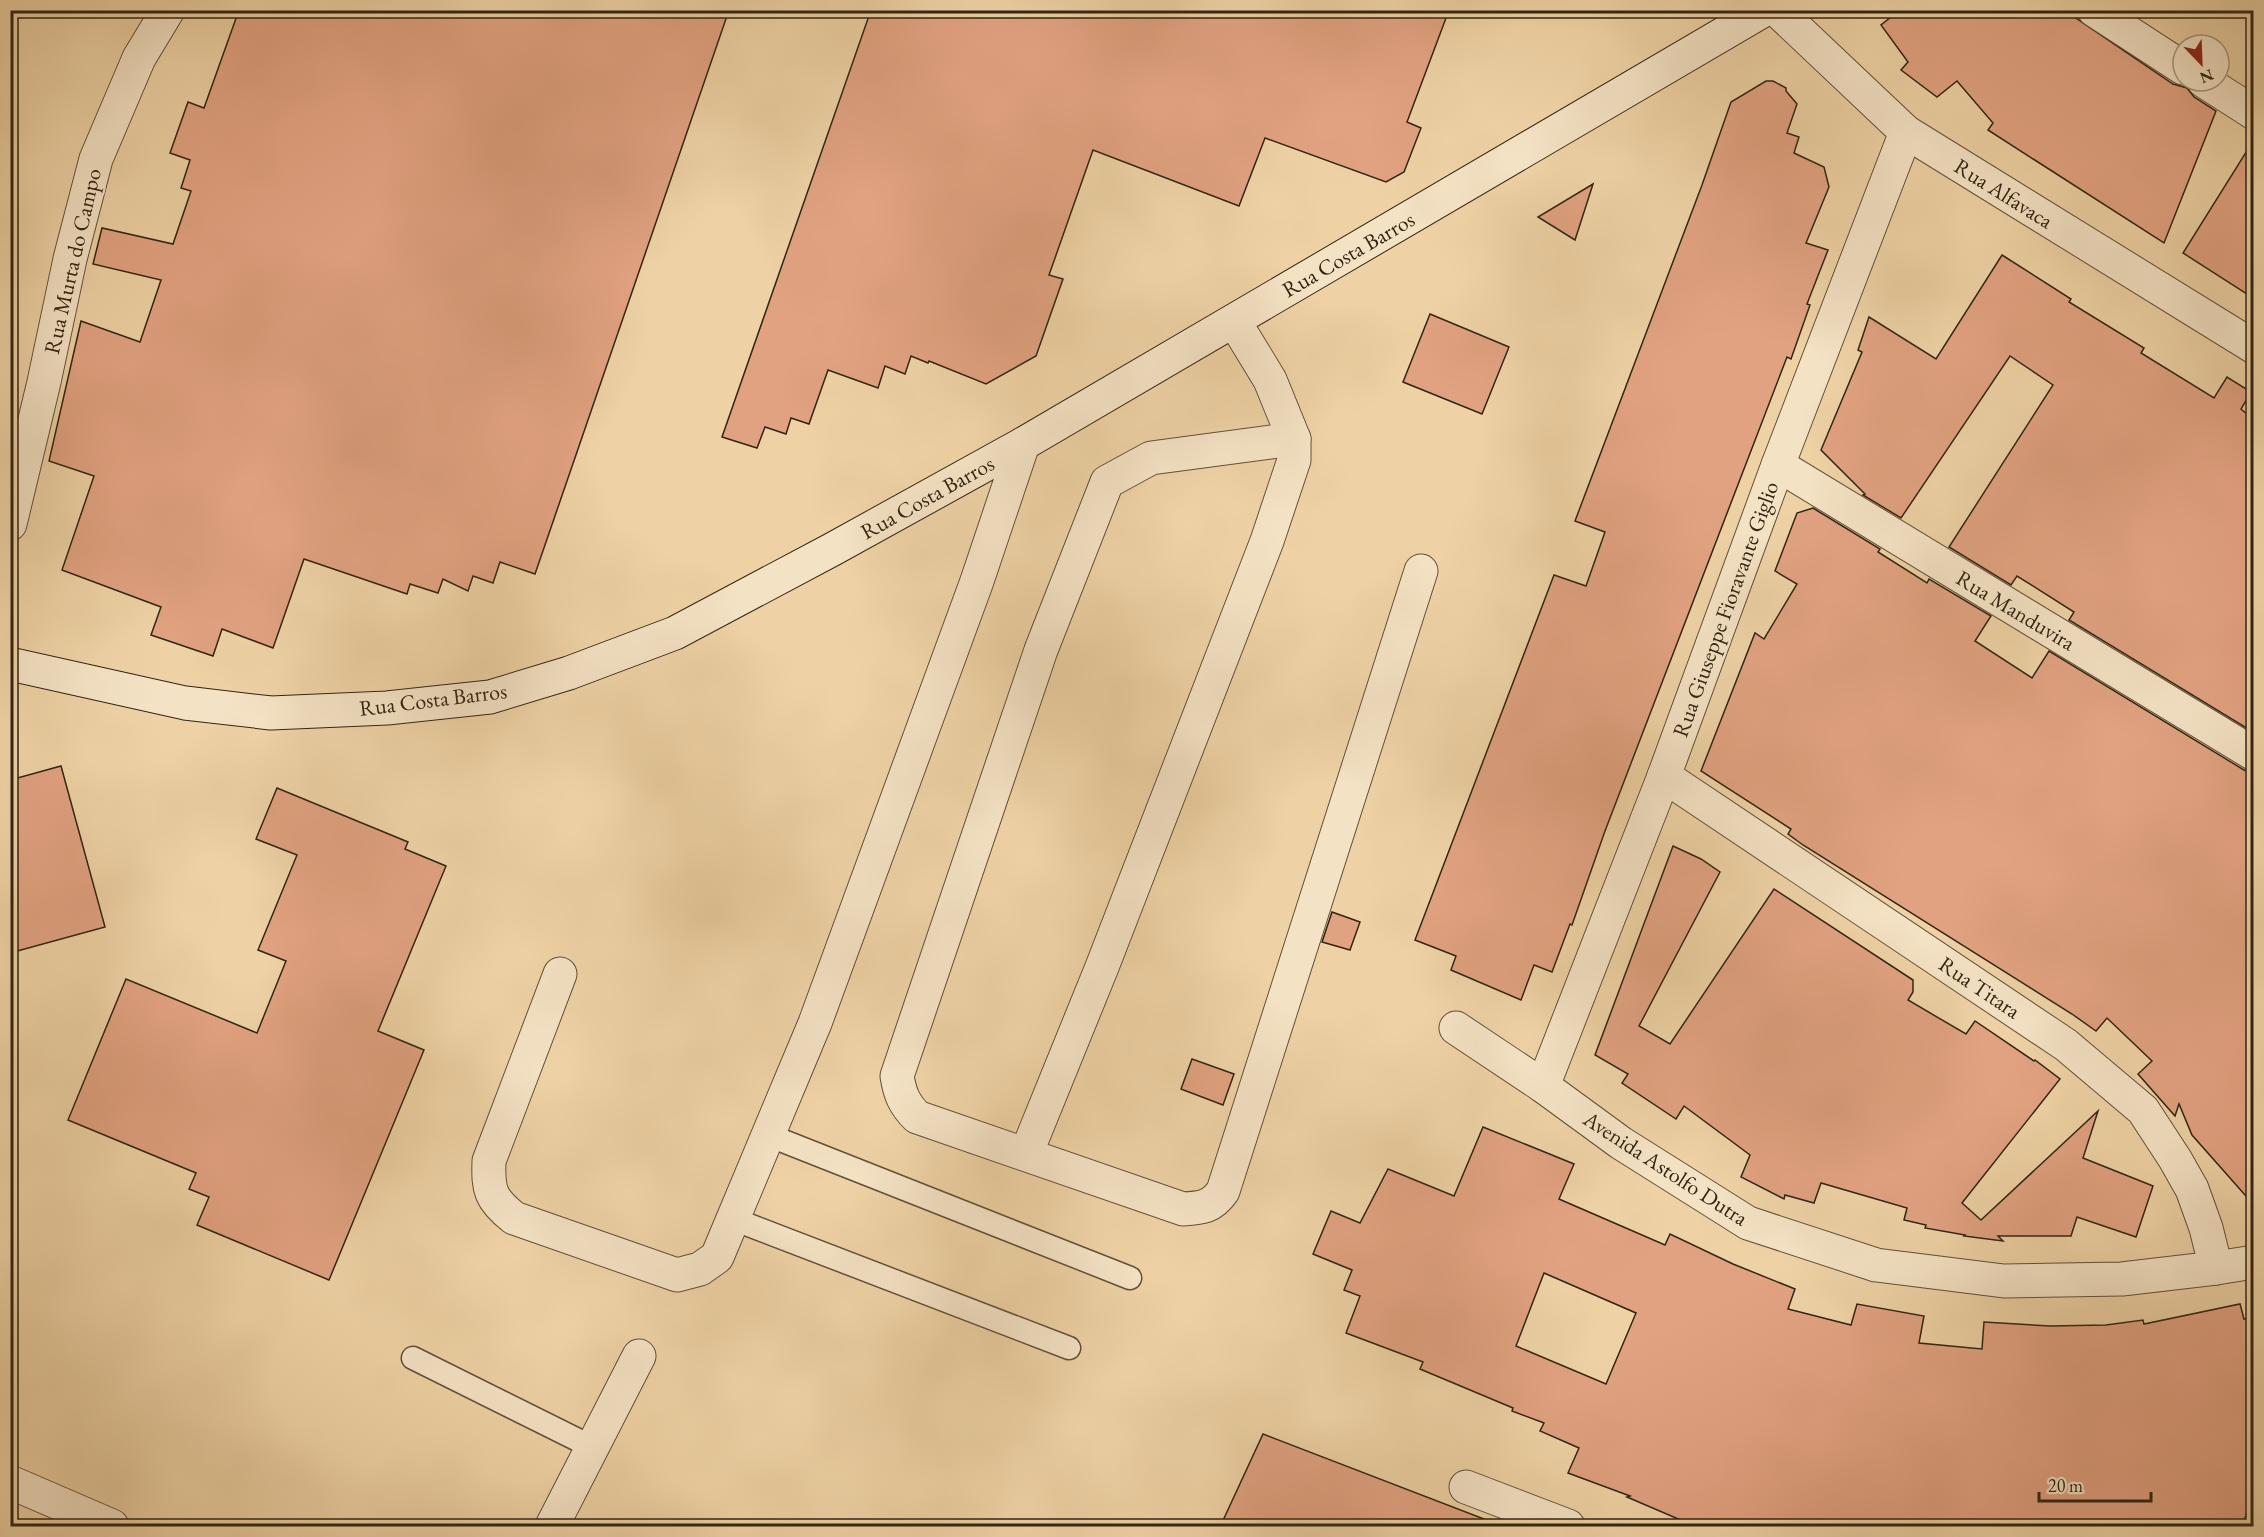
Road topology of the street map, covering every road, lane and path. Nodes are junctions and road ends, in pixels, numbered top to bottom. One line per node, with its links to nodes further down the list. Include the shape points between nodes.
1 (168, 10): 14 (street, Rua Murta do Campo, via 140,58 96,159)
2 (1764, 10): 9 (street, Rua Costa Barros)
3 (1777, 10): 8 (street, Rua Alfavaca)
4 (2094, 10): 5 (street)
5 (2171, 60)
6 (2222, 93): 7 (street)
7 (2253, 113)
8 (1906, 132): 10 (street, Rua Alfavaca); 13 (street, Rua Giuseppe Fioravante Giglio)
9 (1234, 321): 11 (street, via 1270,380); 12 (street, Rua Costa Barros)
10 (2253, 347)
11 (1294, 439): 23 (street, via 1294,460 1268,540); 23 (street, via 1151,458 1107,482 1041,650 897,1076 900,1094 916,1117)
12 (1023, 444): 16 (street, Rua Costa Barros, via 675,633 490,697 387,708 271,713 185,703); 22 (street, via 864,891)
13 (1778, 465): 17 (street, Rua Manduvira); 18 (street, Rua Giuseppe Fioravante Giglio)
14 (10, 524)
15 (1421, 571): 23 (street, via 1223,1191 1204,1208 1184,1209)
16 (10, 664)
17 (2253, 754)
18 (1664, 776): 21 (street, Rua Giuseppe Fioravante Giglio); 26 (street, Rua Titara, via 2066,1044 2143,1110 2192,1189)
19 (560, 974): 24 (street, via 489,1161 488,1183 498,1205 514,1218 677,1275 700,1269 717,1257)
20 (1456, 1028): 21 (street, Avenida Astolfo Dutra)
21 (1543, 1086): 26 (street, Avenida Astolfo Dutra, via 1622,1143 1748,1223 1876,1264 2004,1281 2122,1279)
22 (768, 1135): 24 (street); 27 (lane)
23 (1026, 1154)
24 (733, 1219): 28 (lane)
25 (2253, 1262): 26 (street, Avenida Astolfo Dutra)
26 (2216, 1268)
27 (1130, 1278)
28 (1069, 1348)
29 (639, 1356): 31 (street)
30 (413, 1358): 31 (lane)
31 (592, 1447): 35 (street)
32 (10, 1482): 34 (street)
33 (1466, 1487): 36 (street)
34 (112, 1527)
35 (552, 1527)
36 (1568, 1527)

